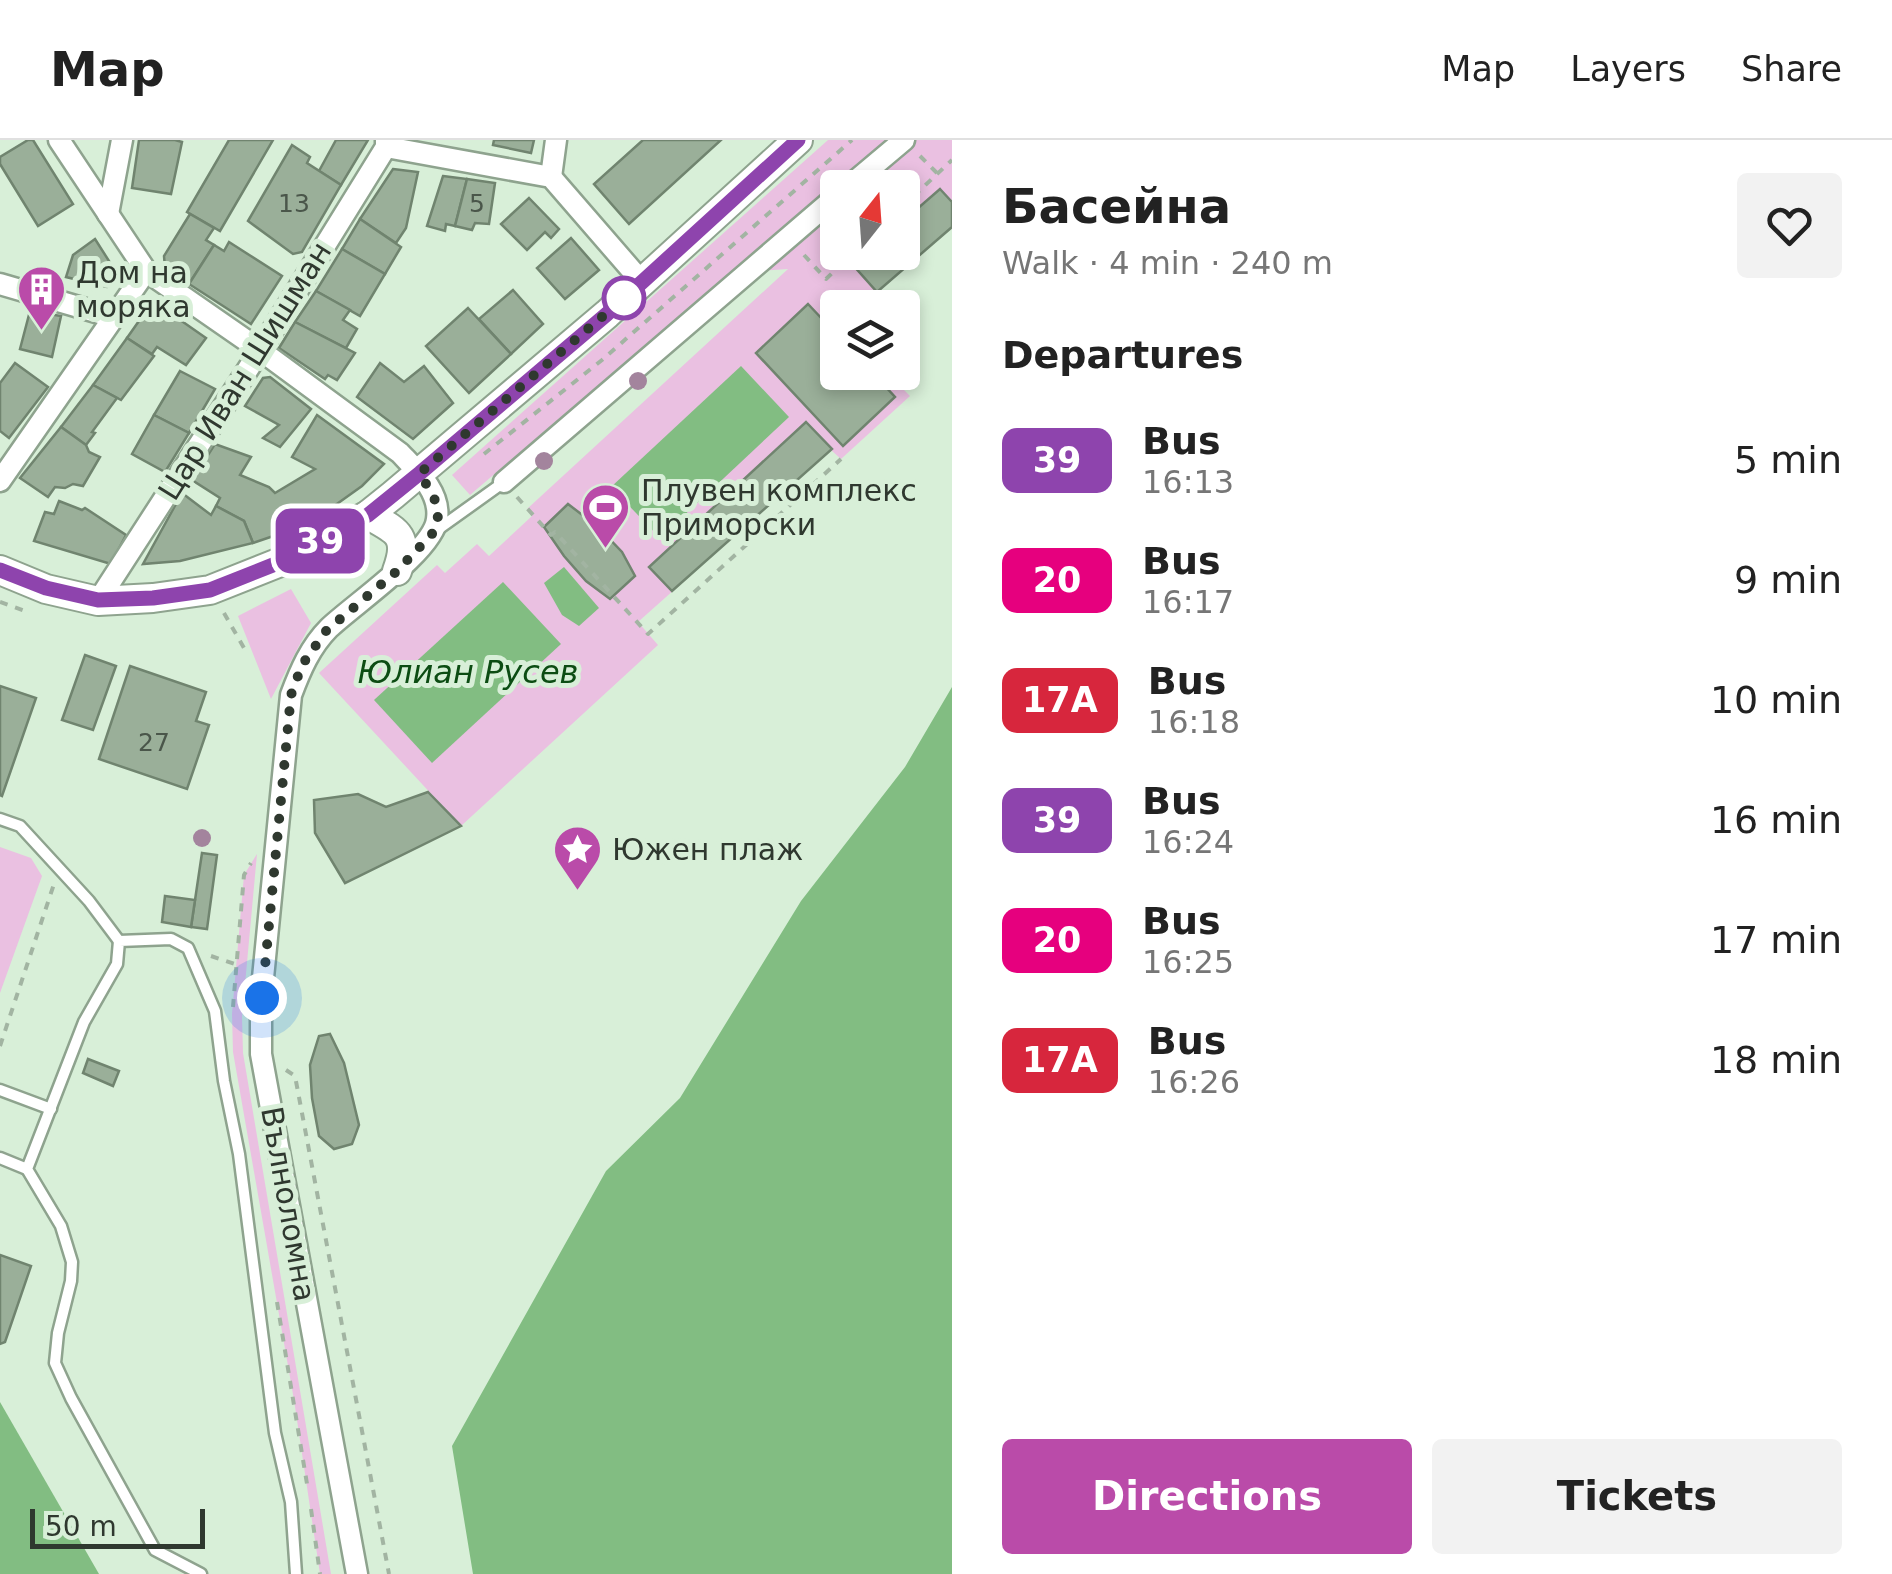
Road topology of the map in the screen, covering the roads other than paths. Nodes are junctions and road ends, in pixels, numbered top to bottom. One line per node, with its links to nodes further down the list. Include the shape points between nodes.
1 (59, 140): 10 (street)
2 (122, 140): 10 (street)
3 (556, 140): 8 (street)
4 (798, 140): 12 (main road)
5 (904, 140): 7 (street)
6 (386, 144): 8 (street); 15 (street, Цар Иван Шишман)
7 (868, 170)
8 (551, 176): 12 (street)
9 (820, 210): 18 (street)
10 (108, 214): 11 (street)
11 (146, 271): 14 (street); 15 (street)
12 (642, 282): 16 (main road)
13 (0, 284): 14 (street)
14 (113, 318): 17 (street)
15 (260, 350): 16 (street); 23 (street, Цар Иван Шишман)
16 (420, 473): 19 (main road); 20 (street, via 436,502)
17 (0, 481)
18 (504, 482): 20 (lane)
19 (368, 515): 22 (main road, via 400,539 404,552); 23 (main road, via 288,559 210,590)
20 (432, 534): 22 (street, Вълноломна)
21 (0, 570): 23 (main road)
22 (397, 571): 32 (street, Вълноломна, via 326,631 291,695 262,998 261,1054)
23 (98, 600)
24 (0, 819): 25 (lane, via 20,826)
25 (119, 941): 27 (lane, via 116,964 84,1022); 31 (lane, via 171,939 188,948 215,1011 291,1502)
26 (0, 1090): 27 (lane)
27 (51, 1109): 29 (lane)
28 (0, 1158): 29 (lane)
29 (27, 1169): 30 (lane, via 61,1226 72,1262 56,1363 70,1398 155,1550)
30 (201, 1574)
31 (296, 1574)
32 (357, 1574)

